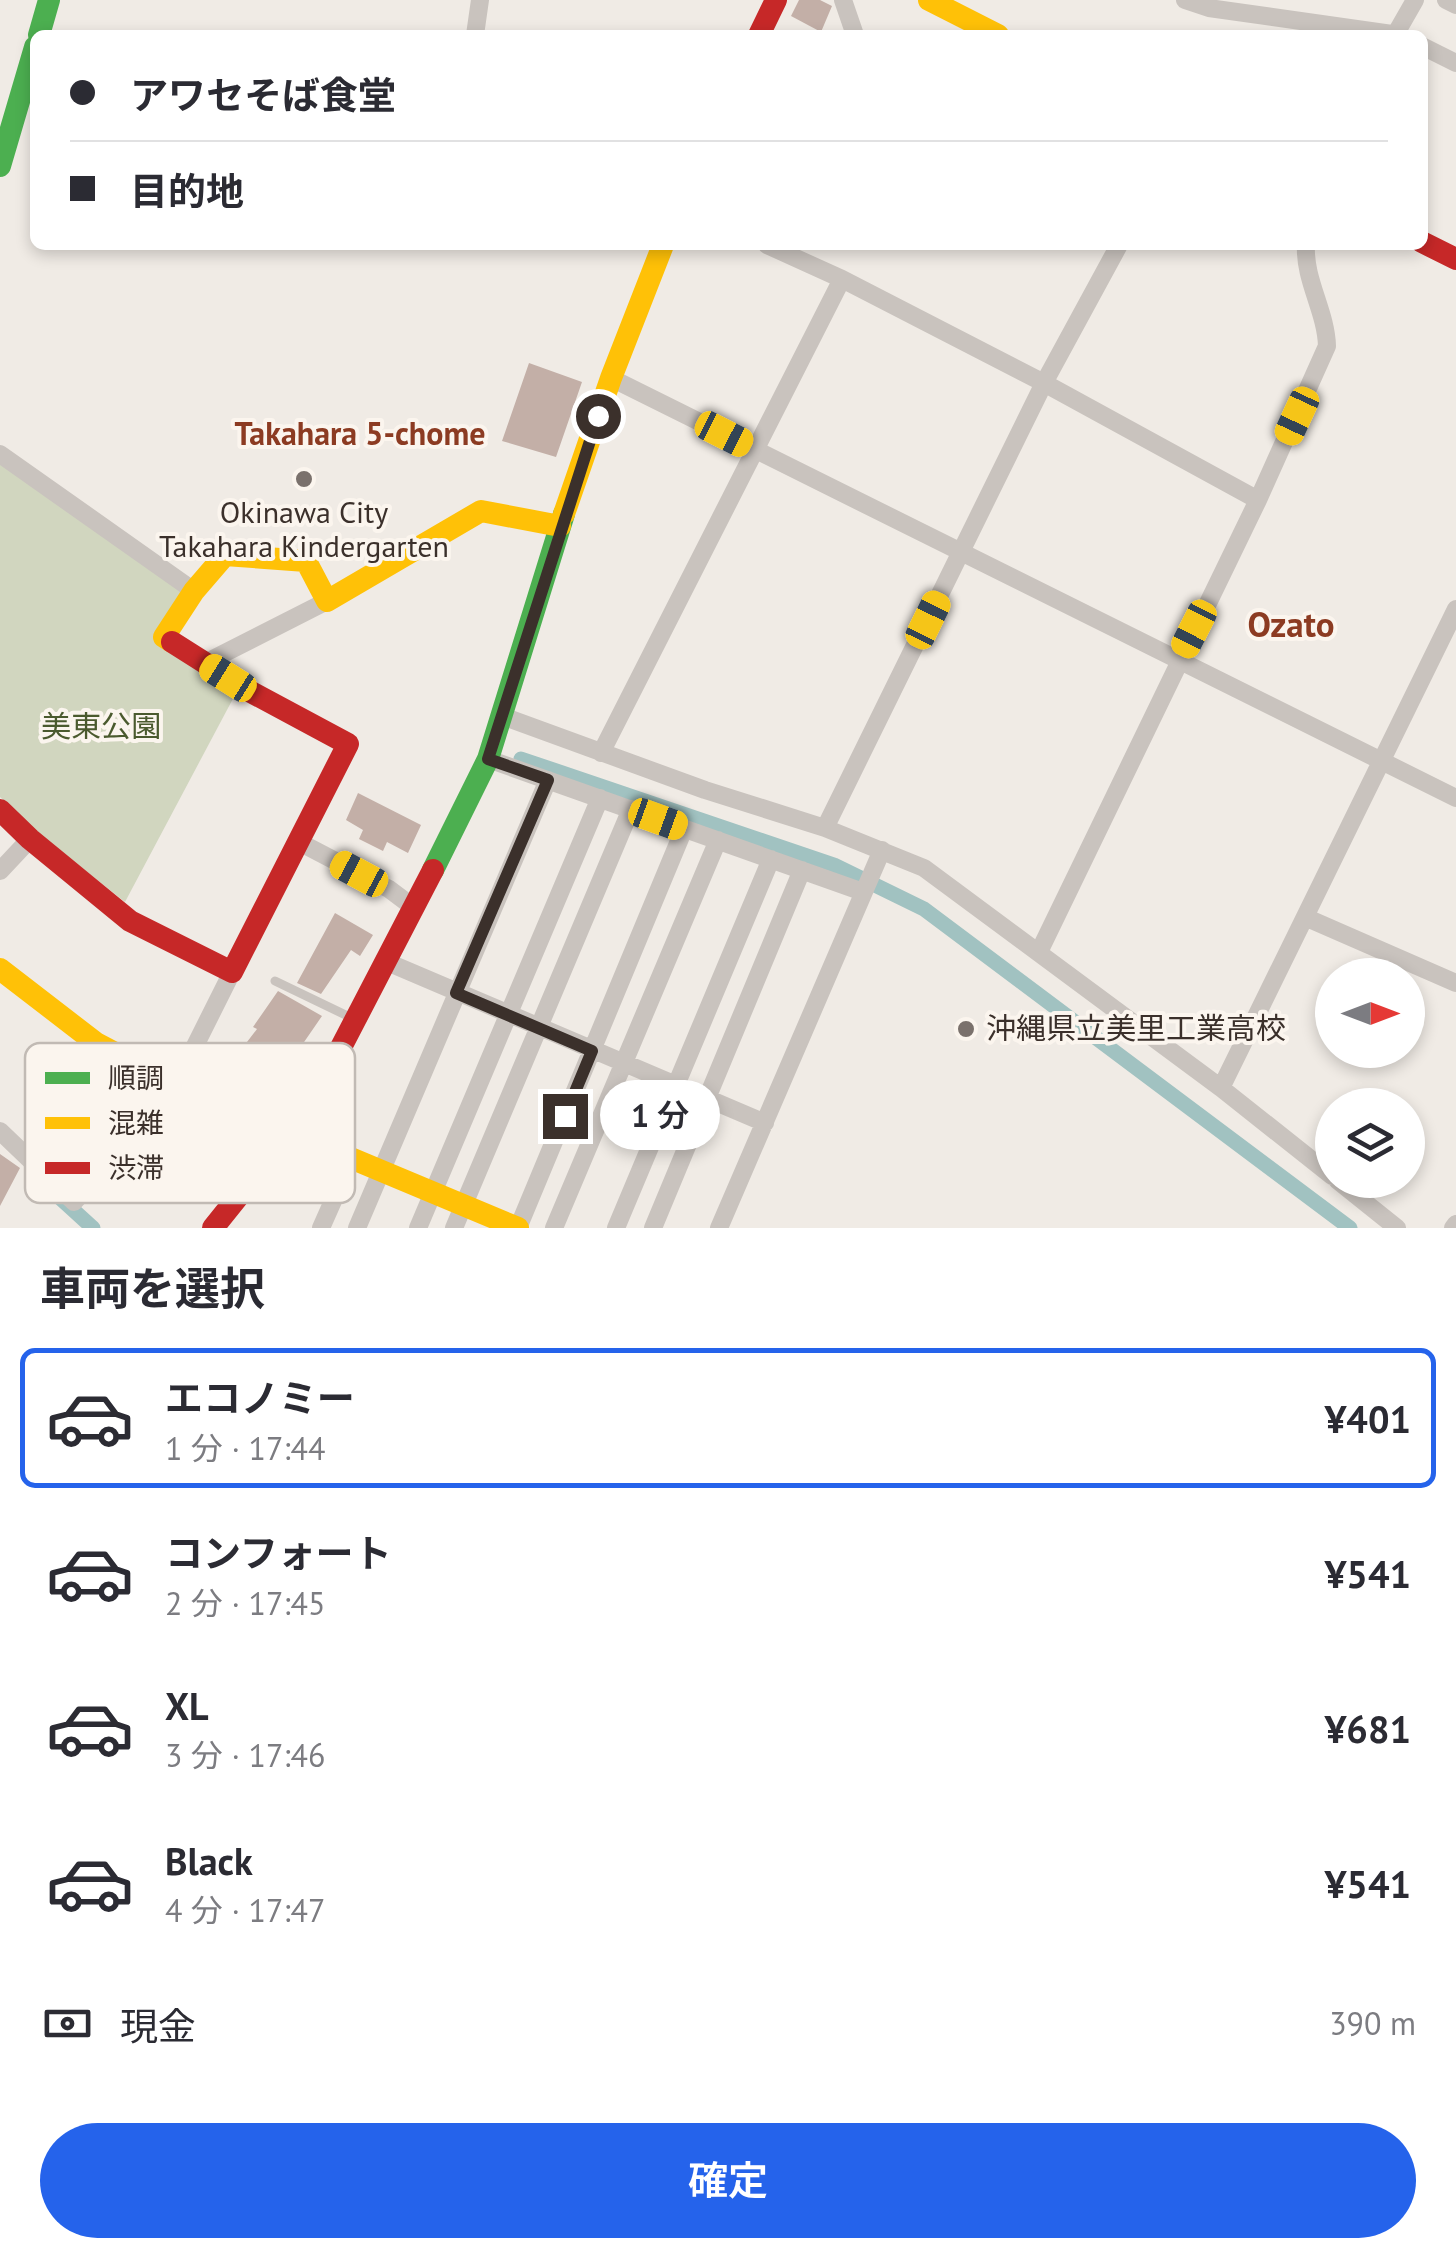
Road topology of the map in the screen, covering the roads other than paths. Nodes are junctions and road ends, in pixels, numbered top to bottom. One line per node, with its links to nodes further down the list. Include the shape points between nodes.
1 (49, 0): 12 (street)
2 (480, 0): 13 (street)
3 (776, 0): 14 (street)
4 (843, 0): 15 (street)
5 (931, 0): 16 (street)
6 (1185, 0): 11 (street)
7 (1296, 0): 11 (street)
8 (1415, 0): 18 (street)
9 (1446, 0): 10 (street)
10 (1456, 5)
11 (1292, 19): 17 (street)
12 (40, 30)
13 (477, 30)
14 (761, 30)
15 (853, 30)
16 (988, 30)
17 (1369, 30)
18 (1399, 30)
19 (1428, 49): 20 (street)
20 (1456, 62)
21 (30, 64): 22 (street)
22 (0, 166)
23 (1428, 245): 28 (street)
24 (662, 250): 30 (street)
25 (778, 250): 29 (street)
26 (1111, 250): 31 (street)
27 (1306, 250): 34 (street, via 1328,346)
28 (1456, 259)
29 (842, 279): 31 (street); 32 (street)
30 (611, 378): 32 (street); 35 (street)
31 (1044, 383): 34 (street); 36 (street)
32 (755, 450): 36 (street); 43 (street)
33 (0, 454): 37 (street)
34 (1258, 500): 40 (street)
35 (560, 526): 38 (street, via 481,512); 42 (street)
36 (962, 551): 40 (street); 51 (street)
37 (194, 591): 38 (street, via 225,556 306,561); 41 (street, via 164,637)
38 (327, 601): 41 (street)
39 (1456, 609): 45 (street)
40 (1177, 662): 45 (street); 63 (street)
41 (206, 663): 55 (street, via 348,744)
42 (502, 716): 43 (street); 44 (street)
43 (602, 753): 51 (street)
44 (488, 759): 46 (street); 61 (street)
45 (1380, 762): 48 (street); 62 (street)
46 (548, 780): 47 (street); 69 (street)
47 (600, 798): 49 (street); 70 (street)
48 (1456, 798)
49 (631, 809): 52 (street); 72 (street)
50 (0, 810): 53 (street)
51 (825, 828): 56 (street)
52 (684, 829): 54 (street); 76 (street)
53 (30, 839): 59 (street); 66 (street, via 130,921)
54 (718, 840): 57 (street); 77 (street)
55 (299, 842): 61 (street); 66 (street)
56 (882, 850): 60 (street); 63 (street, via 924,868)
57 (772, 859): 58 (street); 78 (street)
58 (802, 870): 60 (street); 80 (street)
59 (0, 871)
60 (863, 892): 81 (street)
61 (414, 906): 64 (street)
62 (1307, 918): 68 (street); 79 (street)
63 (1039, 952): 79 (street)
64 (387, 962): 69 (street); 71 (street)
65 (0, 969): 73 (street)
66 (232, 972): 74 (street)
67 (275, 980): 71 (lane)
68 (1456, 983)
69 (456, 993): 70 (street); 86 (street)
70 (509, 1016): 72 (street); 87 (street)
71 (356, 1020): 75 (street)
72 (539, 1029): 76 (street); 91 (street)
73 (96, 1043)
74 (197, 1043)
75 (344, 1043)
76 (592, 1051): 77 (street); 97 (street)
77 (624, 1065): 78 (street); 98 (street)
78 (676, 1087): 80 (street); 99 (street)
79 (1221, 1088): 85 (street)
80 (706, 1100): 81 (street); 100 (street)
81 (764, 1122): 101 (street)
82 (0, 1131): 83 (street)
83 (25, 1155)
84 (355, 1159): 86 (street)
85 (1315, 1162)
86 (382, 1169): 87 (street); 94 (street)
87 (434, 1192): 91 (street); 95 (street)
88 (1360, 1198): 102 (street)
89 (234, 1203): 92 (street)
90 (331, 1203): 93 (street)
91 (464, 1205): 96 (street); 97 (street)
92 (214, 1228)
93 (320, 1228)
94 (357, 1228)
95 (418, 1228)
96 (454, 1228)
97 (518, 1228)
98 (554, 1228)
99 (616, 1228)
100 (652, 1228)
101 (719, 1228)
102 (1397, 1228)

